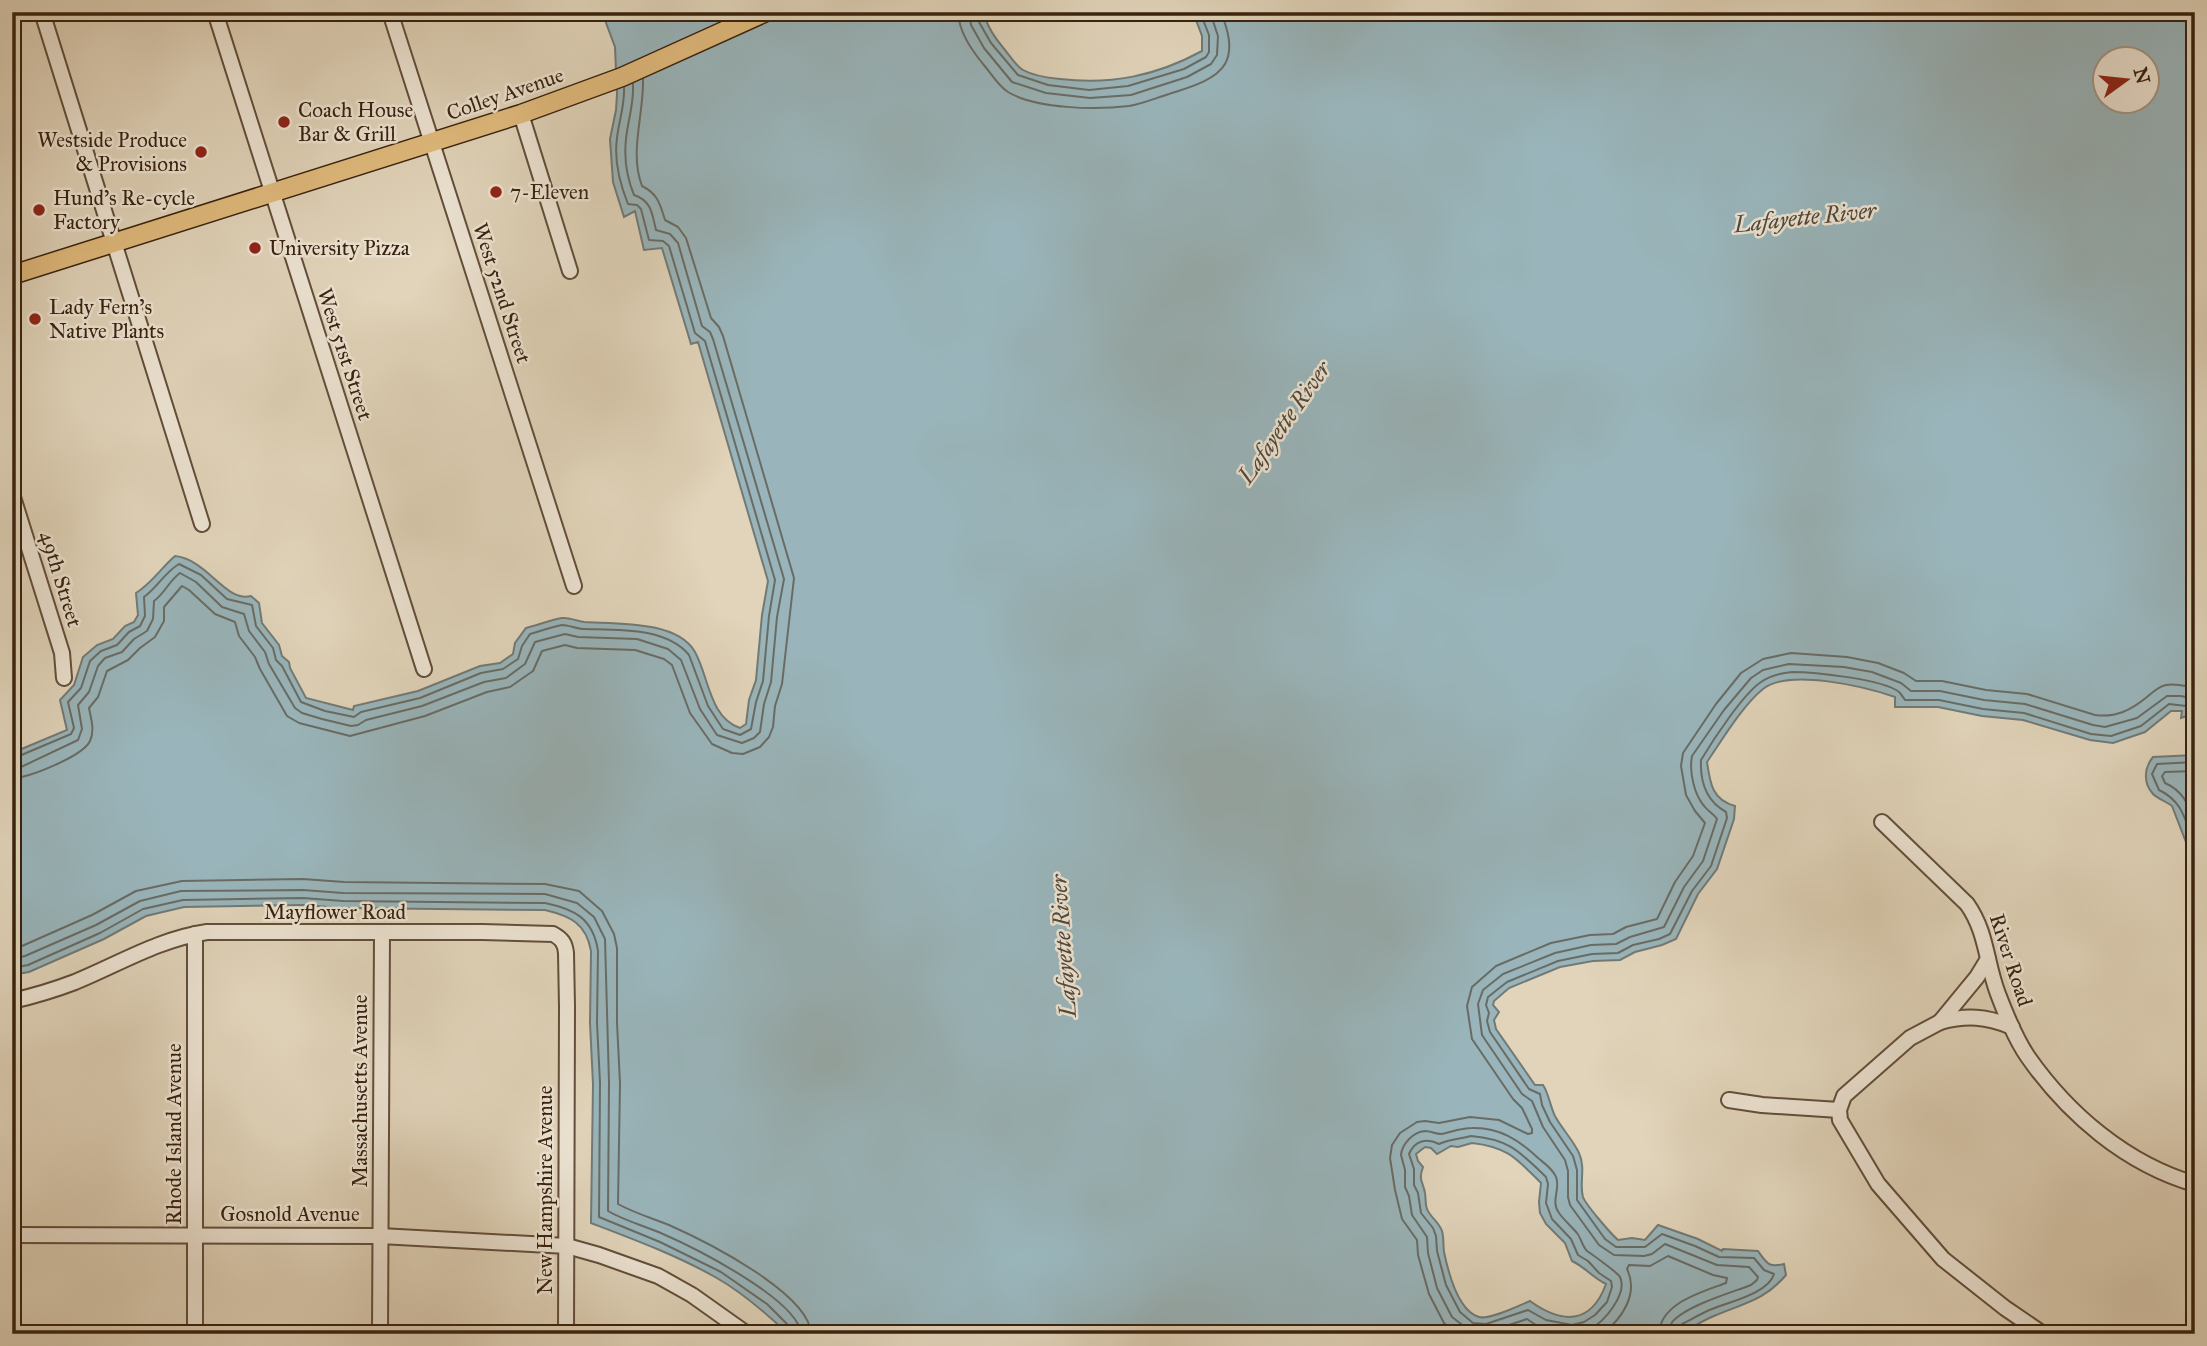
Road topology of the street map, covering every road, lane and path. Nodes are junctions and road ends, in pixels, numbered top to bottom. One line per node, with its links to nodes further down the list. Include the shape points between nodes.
1 (43, 12): 8 (street)
2 (215, 12): 7 (street, West 51st Street)
3 (390, 12): 6 (street, West 52nd Street)
4 (766, 12): 5 (main road, Colley Avenue, via 622,77)
5 (521, 114): 6 (main road, Colley Avenue); 9 (street)
6 (431, 143): 7 (main road, Colley Avenue); 13 (street, West 52nd Street)
7 (271, 192): 8 (main road, Colley Avenue); 14 (street, West 51st Street)
8 (114, 243): 10 (main road, Colley Avenue); 12 (street)
9 (570, 271)
10 (12, 275)
11 (12, 495): 15 (street, 49th Street, via 62,653)
12 (202, 524)
13 (574, 586)
14 (424, 669)
15 (64, 678)
16 (1882, 822): 19 (street, River Road, via 1967,904 1983,932)
17 (382, 933): 18 (street, Mayflower Road); 23 (street, Mayflower Road, via 482,932 560,938 566,953); 29 (street, Massachusetts Avenue)
18 (195, 934): 20 (street, Mayflower Road, via 155,945 75,982); 28 (street, Rhode Island Avenue)
19 (1988, 959): 21 (street); 22 (street, River Road)
20 (12, 1001)
21 (1940, 1022): 22 (street, via 1981,1017); 25 (street, via 1910,1038 1844,1096)
22 (2012, 1027): 26 (street, River Road, via 2027,1055 2076,1114 2139,1161)
23 (567, 1046): 30 (street, New Hampshire Avenue)
24 (1729, 1100): 25 (street)
25 (1839, 1110): 35 (street, via 1867,1168 1923,1238 1943,1259)
26 (2195, 1184)
27 (12, 1235): 28 (street, Gosnold Avenue)
28 (195, 1235): 29 (street, Gosnold Avenue); 31 (street, Rhode Island Avenue)
29 (380, 1236): 30 (street, Gosnold Avenue); 32 (street, Massachusetts Avenue)
30 (567, 1246): 33 (street, New Hampshire Avenue); 34 (street, via 658,1276)
31 (195, 1334)
32 (380, 1334)
33 (566, 1334)
34 (747, 1334)
35 (2043, 1334)

